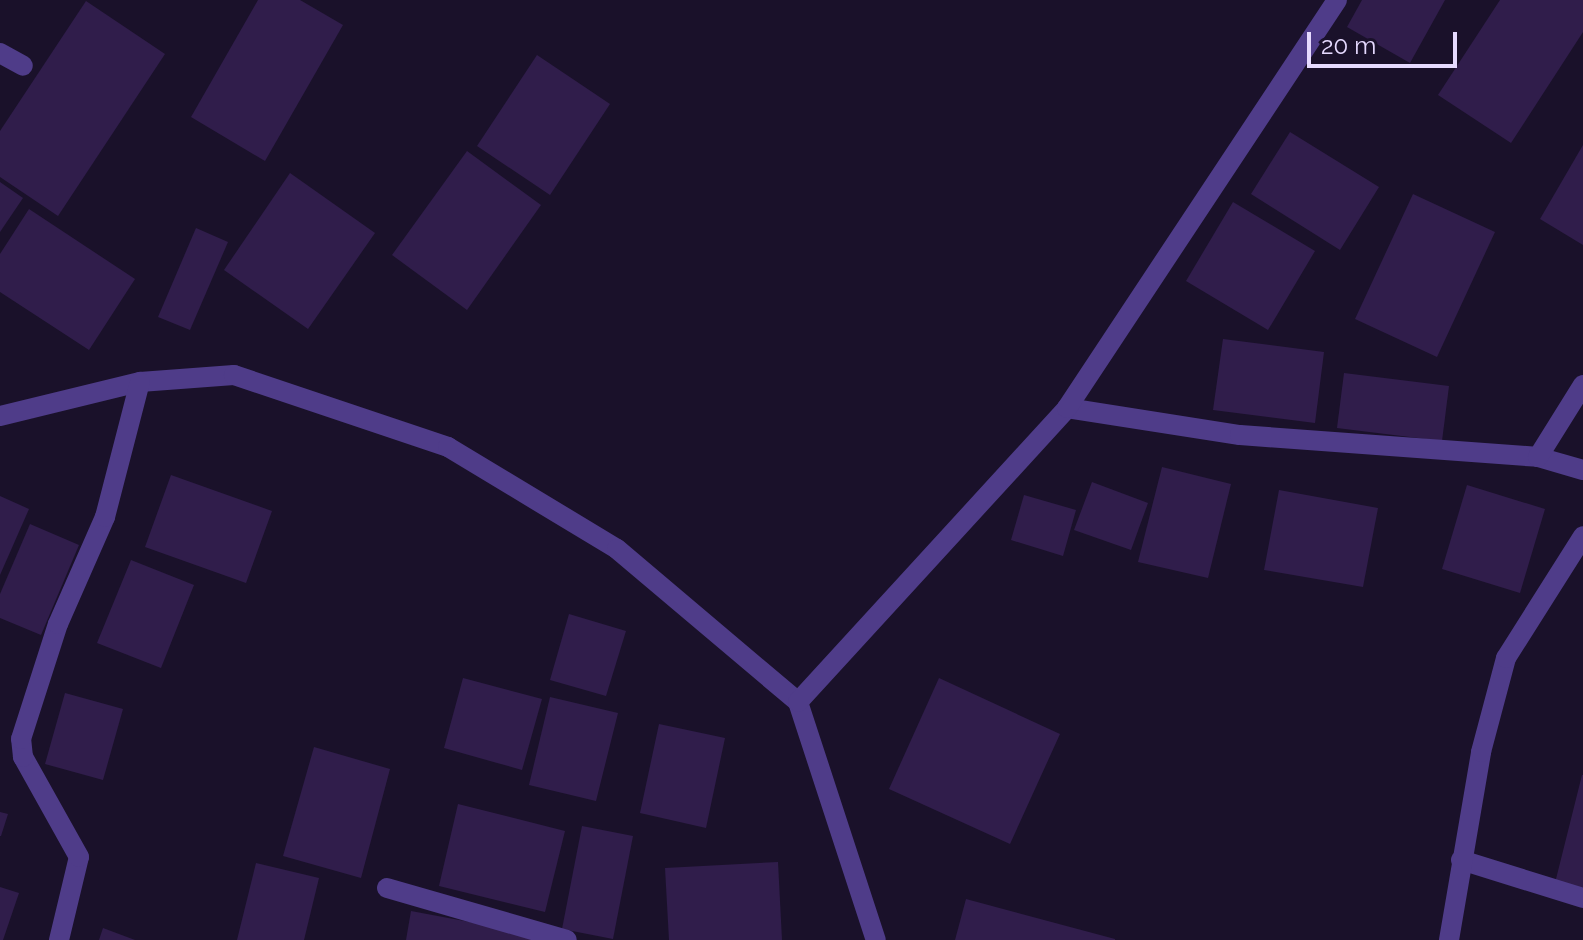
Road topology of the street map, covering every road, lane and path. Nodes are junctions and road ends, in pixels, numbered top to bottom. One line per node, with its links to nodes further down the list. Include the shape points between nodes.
1 (1337, 0): 6 (street)
2 (0, 53): 3 (street)
3 (23, 66)
4 (140, 382): 7 (street); 11 (street, via 234,375 448,447 617,549); 15 (street, via 105,517 58,624 21,739 23,757 79,857)
5 (1583, 385): 8 (street)
6 (1067, 408): 8 (street, via 1240,435); 11 (street)
7 (0, 416)
8 (1538, 457): 9 (street)
9 (1583, 470)
10 (1583, 536): 12 (street, via 1506,658)
11 (798, 702): 17 (street)
12 (1461, 860): 14 (street); 18 (street)
13 (387, 888): 16 (street)
14 (1583, 898)
15 (59, 940)
16 (567, 940)
17 (876, 940)
18 (1449, 940)

